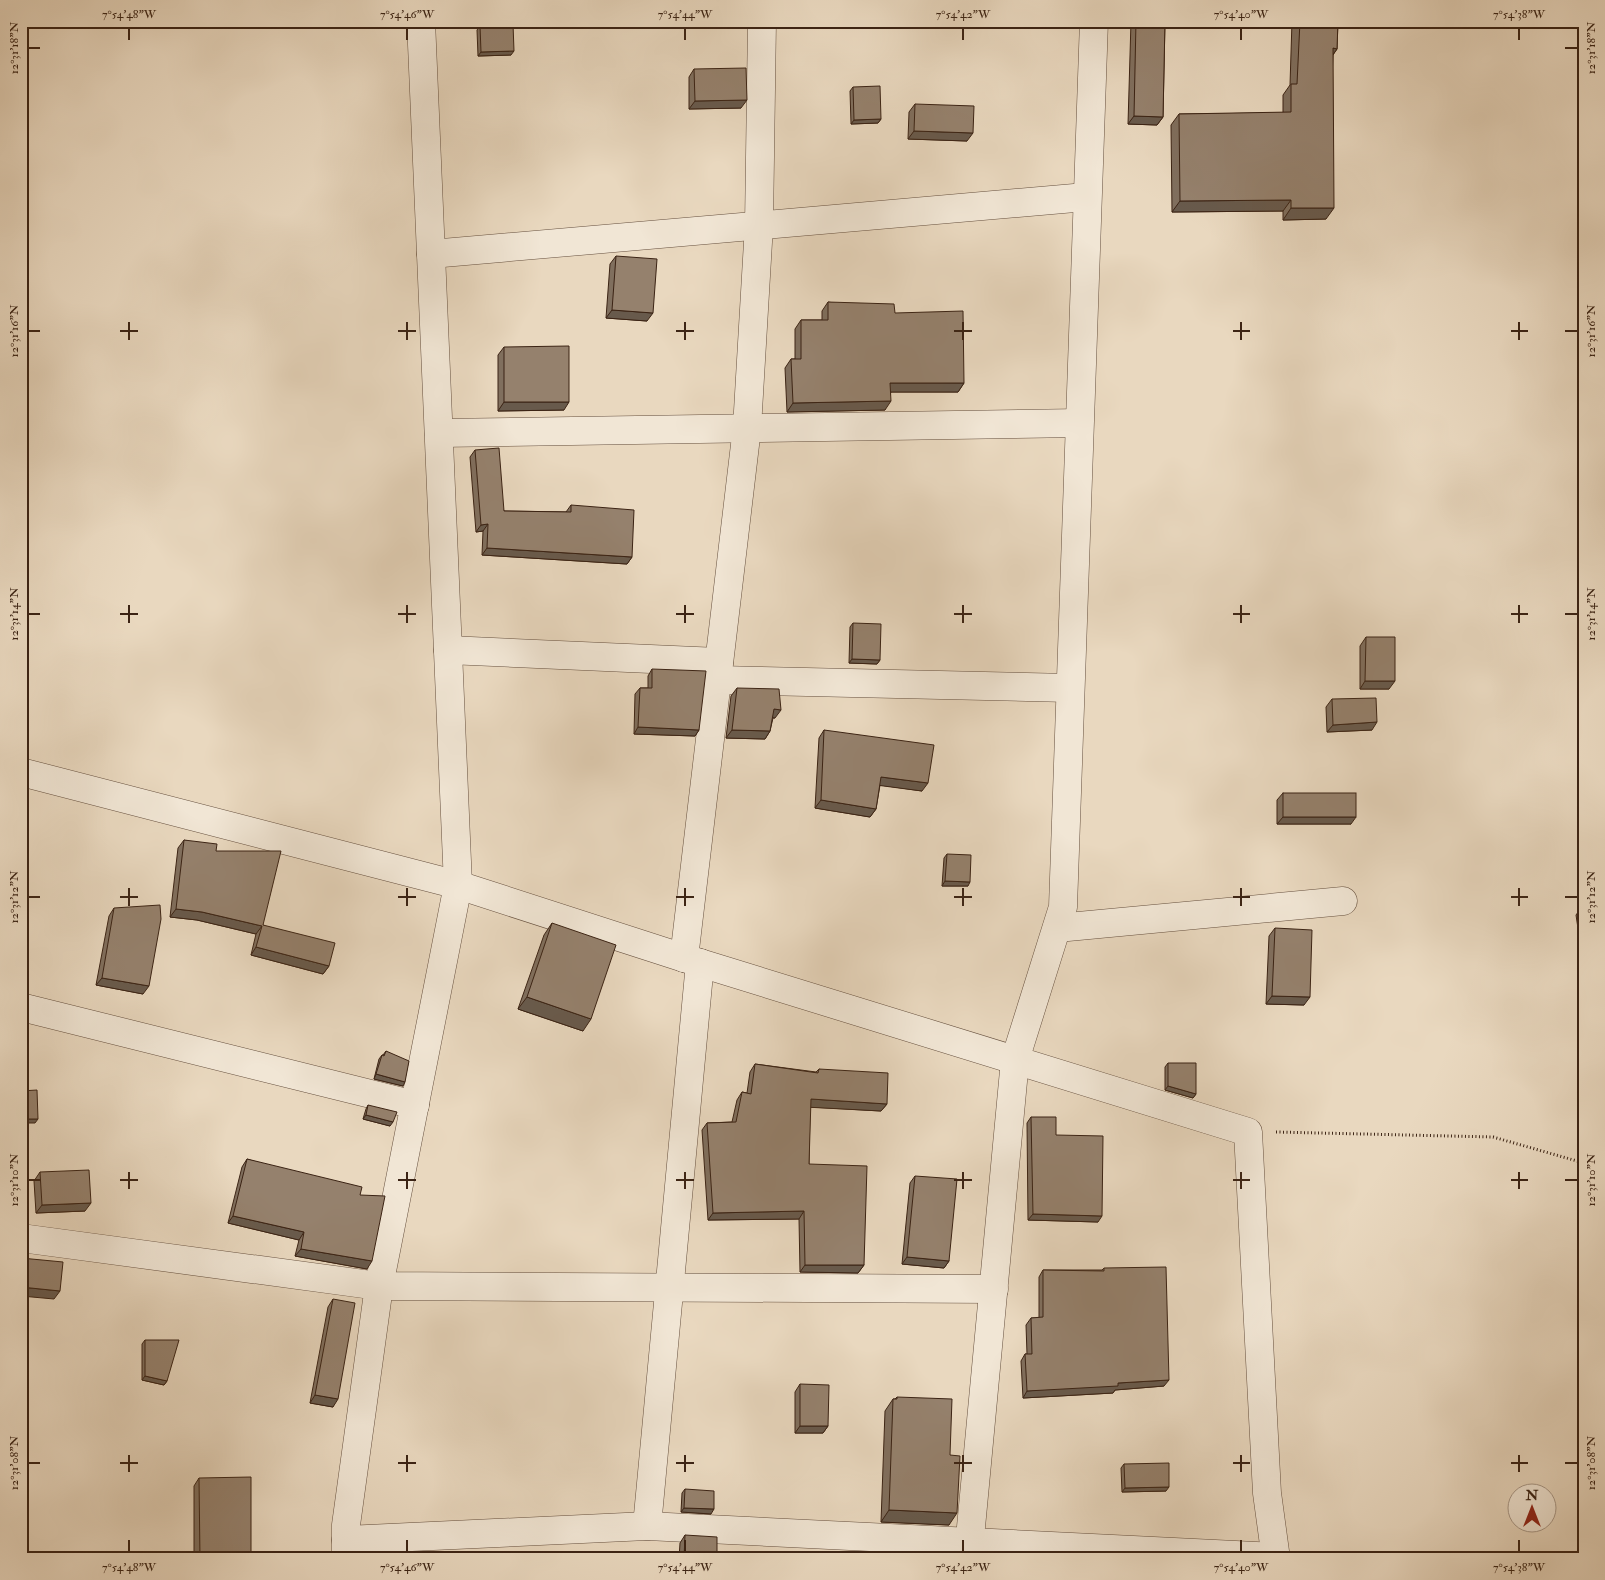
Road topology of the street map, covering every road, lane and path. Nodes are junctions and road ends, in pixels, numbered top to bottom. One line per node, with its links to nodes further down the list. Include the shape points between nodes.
1 (421, 21): 6 (street)
2 (762, 21): 5 (street)
3 (1094, 21): 4 (street)
4 (1086, 197): 5 (street); 7 (street)
5 (759, 225): 6 (street); 8 (street)
6 (431, 254): 9 (street)
7 (1079, 423): 8 (street); 12 (street)
8 (747, 428): 9 (street); 11 (street)
9 (439, 433): 10 (street)
10 (448, 650): 11 (street); 14 (street)
11 (718, 671): 12 (street); 17 (street)
12 (1070, 688): 16 (street, via 1063,907)
13 (21, 772): 14 (street)
14 (458, 885): 17 (street); 20 (street)
15 (1344, 901): 16 (street)
16 (1057, 928): 19 (street)
17 (692, 960): 19 (street); 25 (street)
18 (21, 1007): 20 (street)
19 (1015, 1060): 21 (street); 26 (street)
20 (415, 1105): 24 (street)
21 (1248, 1132): 22 (path, via 1493,1137); 30 (street, via 1267,1493)
22 (1584, 1163)
23 (21, 1238): 24 (street)
24 (379, 1286): 25 (street); 28 (street, via 346,1525)
25 (669, 1288): 26 (street); 27 (street)
26 (994, 1289): 29 (street)
27 (647, 1526): 28 (street); 29 (street)
28 (346, 1549)
29 (969, 1550): 30 (street)
30 (1276, 1558)

